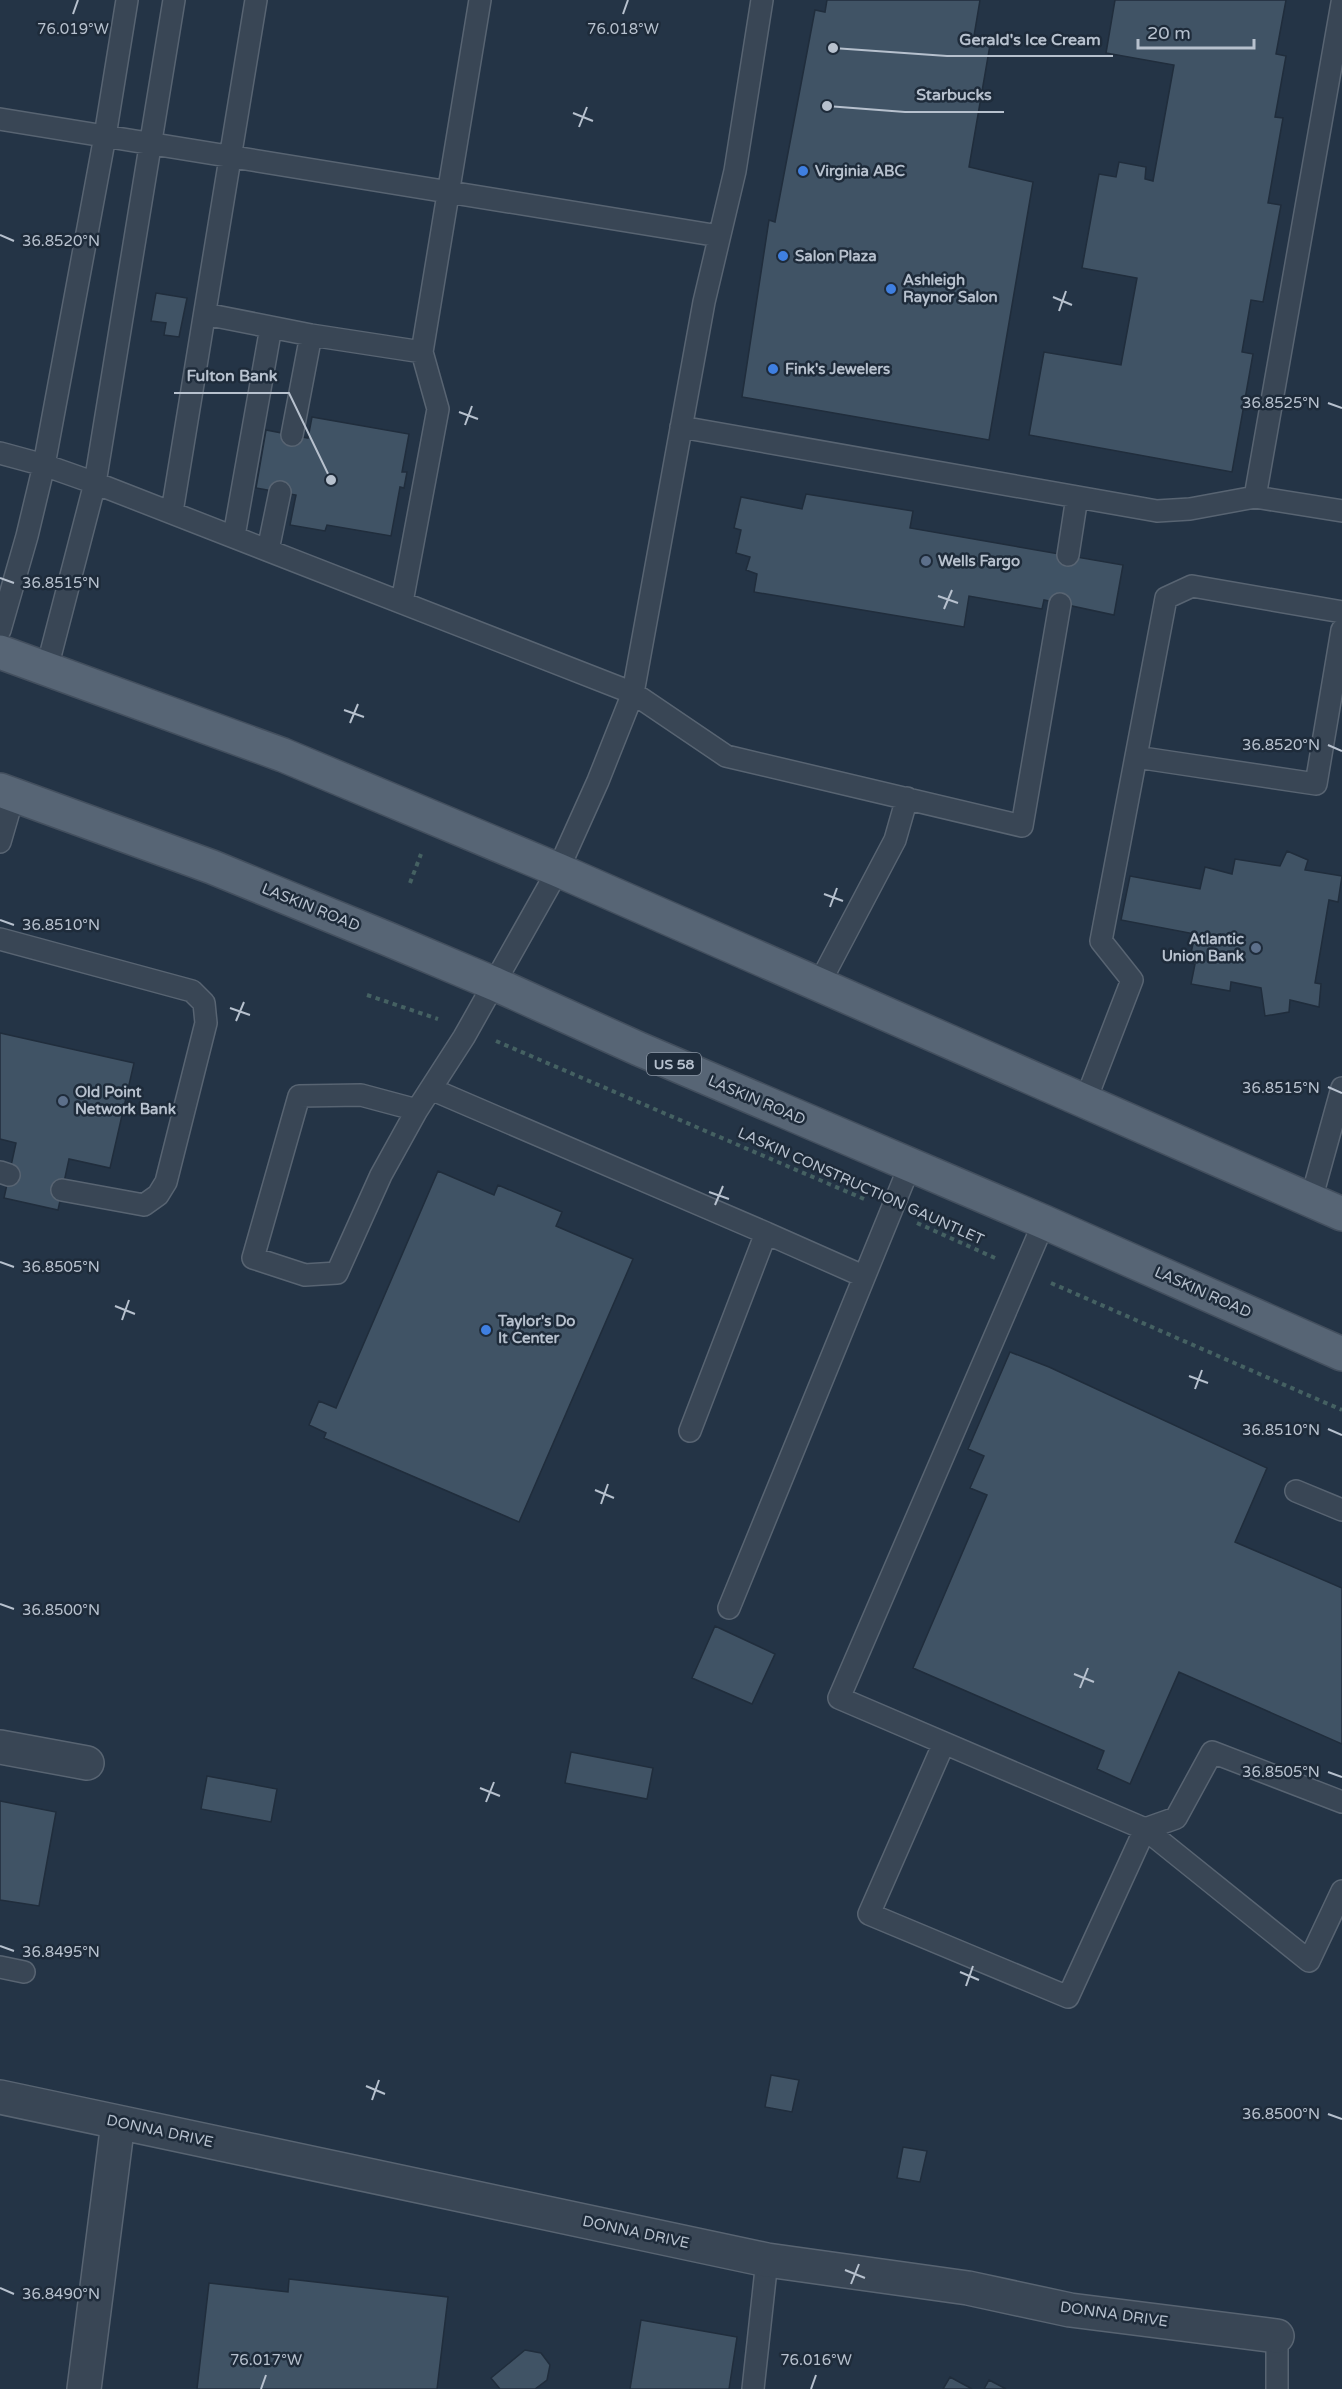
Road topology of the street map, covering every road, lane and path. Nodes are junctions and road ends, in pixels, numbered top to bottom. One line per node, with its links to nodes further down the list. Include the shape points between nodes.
1 (127, 0): 8 (lane)
2 (174, 0): 9 (lane)
3 (256, 0): 10 (lane)
4 (480, 0): 11 (lane)
5 (762, 0): 12 (lane, via 735,171)
6 (1342, 3): 24 (lane)
7 (0, 119): 8 (lane)
8 (105, 136): 9 (lane); 20 (lane)
9 (149, 143): 10 (lane); 21 (lane)
10 (231, 156): 11 (lane); 13 (lane)
11 (447, 192): 12 (lane); 16 (lane)
12 (719, 237): 17 (lane)
13 (205, 314): 14 (lane); 25 (lane)
14 (271, 327): 15 (lane); 27 (lane)
15 (311, 335): 16 (lane); 18 (lane)
16 (422, 352): 30 (lane, via 438,409)
17 (681, 427): 23 (lane); 37 (lane)
18 (292, 435)
19 (0, 453): 20 (lane)
20 (44, 465): 21 (lane); 33 (lane)
21 (95, 483): 25 (lane); 36 (lane)
22 (280, 492): 28 (lane)
23 (1077, 497): 24 (lane, via 1157,511); 29 (lane)
24 (1255, 497): 26 (lane)
25 (172, 512): 27 (lane)
26 (1342, 512)
27 (234, 536): 28 (lane)
28 (268, 550): 30 (lane)
29 (1068, 555)
30 (402, 602): 37 (lane)
31 (1059, 604): 40 (lane, via 1022,826)
32 (1342, 612): 38 (lane, via 1192,585 1166,598)
33 (0, 630)
34 (1342, 630): 38 (lane, via 1316,784)
35 (0, 652): 36 (main road)
36 (47, 668): 43 (main road, via 283,755)
37 (633, 693): 40 (lane, via 726,756); 43 (lane)
38 (1136, 757): 52 (lane, via 1101,941 1132,980)
39 (7, 792): 41 (lane); 46 (main road, LASKIN ROAD / US 58, via 212,867)
40 (907, 798): 47 (lane, via 895,840)
41 (0, 842)
42 (421, 854): 44 (path)
43 (558, 870): 46 (lane); 47 (main road)
44 (410, 883)
45 (0, 939): 55 (lane, via 192,991 204,1003 206,1023 166,1182 158,1195 144,1205)
46 (495, 984): 49 (lane); 54 (main road, LASKIN ROAD / US 58)
47 (818, 986): 52 (main road)
48 (367, 995): 49 (path, LASKIN CONSTRUCTION GAUNTLET)
49 (468, 1029): 51 (lane); 57 (path, LASKIN CONSTRUCTION GAUNTLET)
50 (1342, 1088): 56 (lane)
51 (430, 1089): 53 (lane); 60 (lane)
52 (1085, 1102): 56 (main road)
53 (417, 1110): 53 (lane, via 381,1175 338,1273 305,1275 253,1258 299,1096 361,1095)
54 (910, 1165): 57 (lane); 59 (main road, LASKIN ROAD / US 58)
55 (62, 1190)
56 (1311, 1200): 58 (main road)
57 (891, 1211): 61 (path, LASKIN CONSTRUCTION GAUNTLET); 62 (lane)
58 (1342, 1214)
59 (1044, 1222): 61 (lane); 63 (main road, LASKIN ROAD / US 58)
60 (766, 1233): 62 (lane); 65 (lane)
61 (1023, 1271): 64 (path, LASKIN CONSTRUCTION GAUNTLET); 69 (lane, via 839,1698)
62 (863, 1276): 68 (lane)
63 (1342, 1354)
64 (1342, 1410)
65 (690, 1431)
66 (1296, 1491): 67 (lane)
67 (1342, 1510)
68 (729, 1608)
69 (944, 1743): 73 (lane); 73 (lane, via 869,1914 1068,1997)
70 (0, 1747): 71 (street)
71 (87, 1763)
72 (1342, 1802): 73 (lane, via 1212,1752 1176,1818)
73 (1145, 1829): 74 (lane, via 1309,1961)
74 (1342, 1891)
75 (0, 1967): 76 (lane)
76 (24, 1972)
77 (0, 2097): 78 (street, DONNA DRIVE)
78 (118, 2122): 79 (street, DONNA DRIVE); 81 (street)
79 (767, 2260): 80 (street, DONNA DRIVE, via 968,2288 1070,2310); 82 (lane)
80 (1277, 2336): 83 (lane)
81 (84, 2389)
82 (753, 2389)
83 (1277, 2389)

